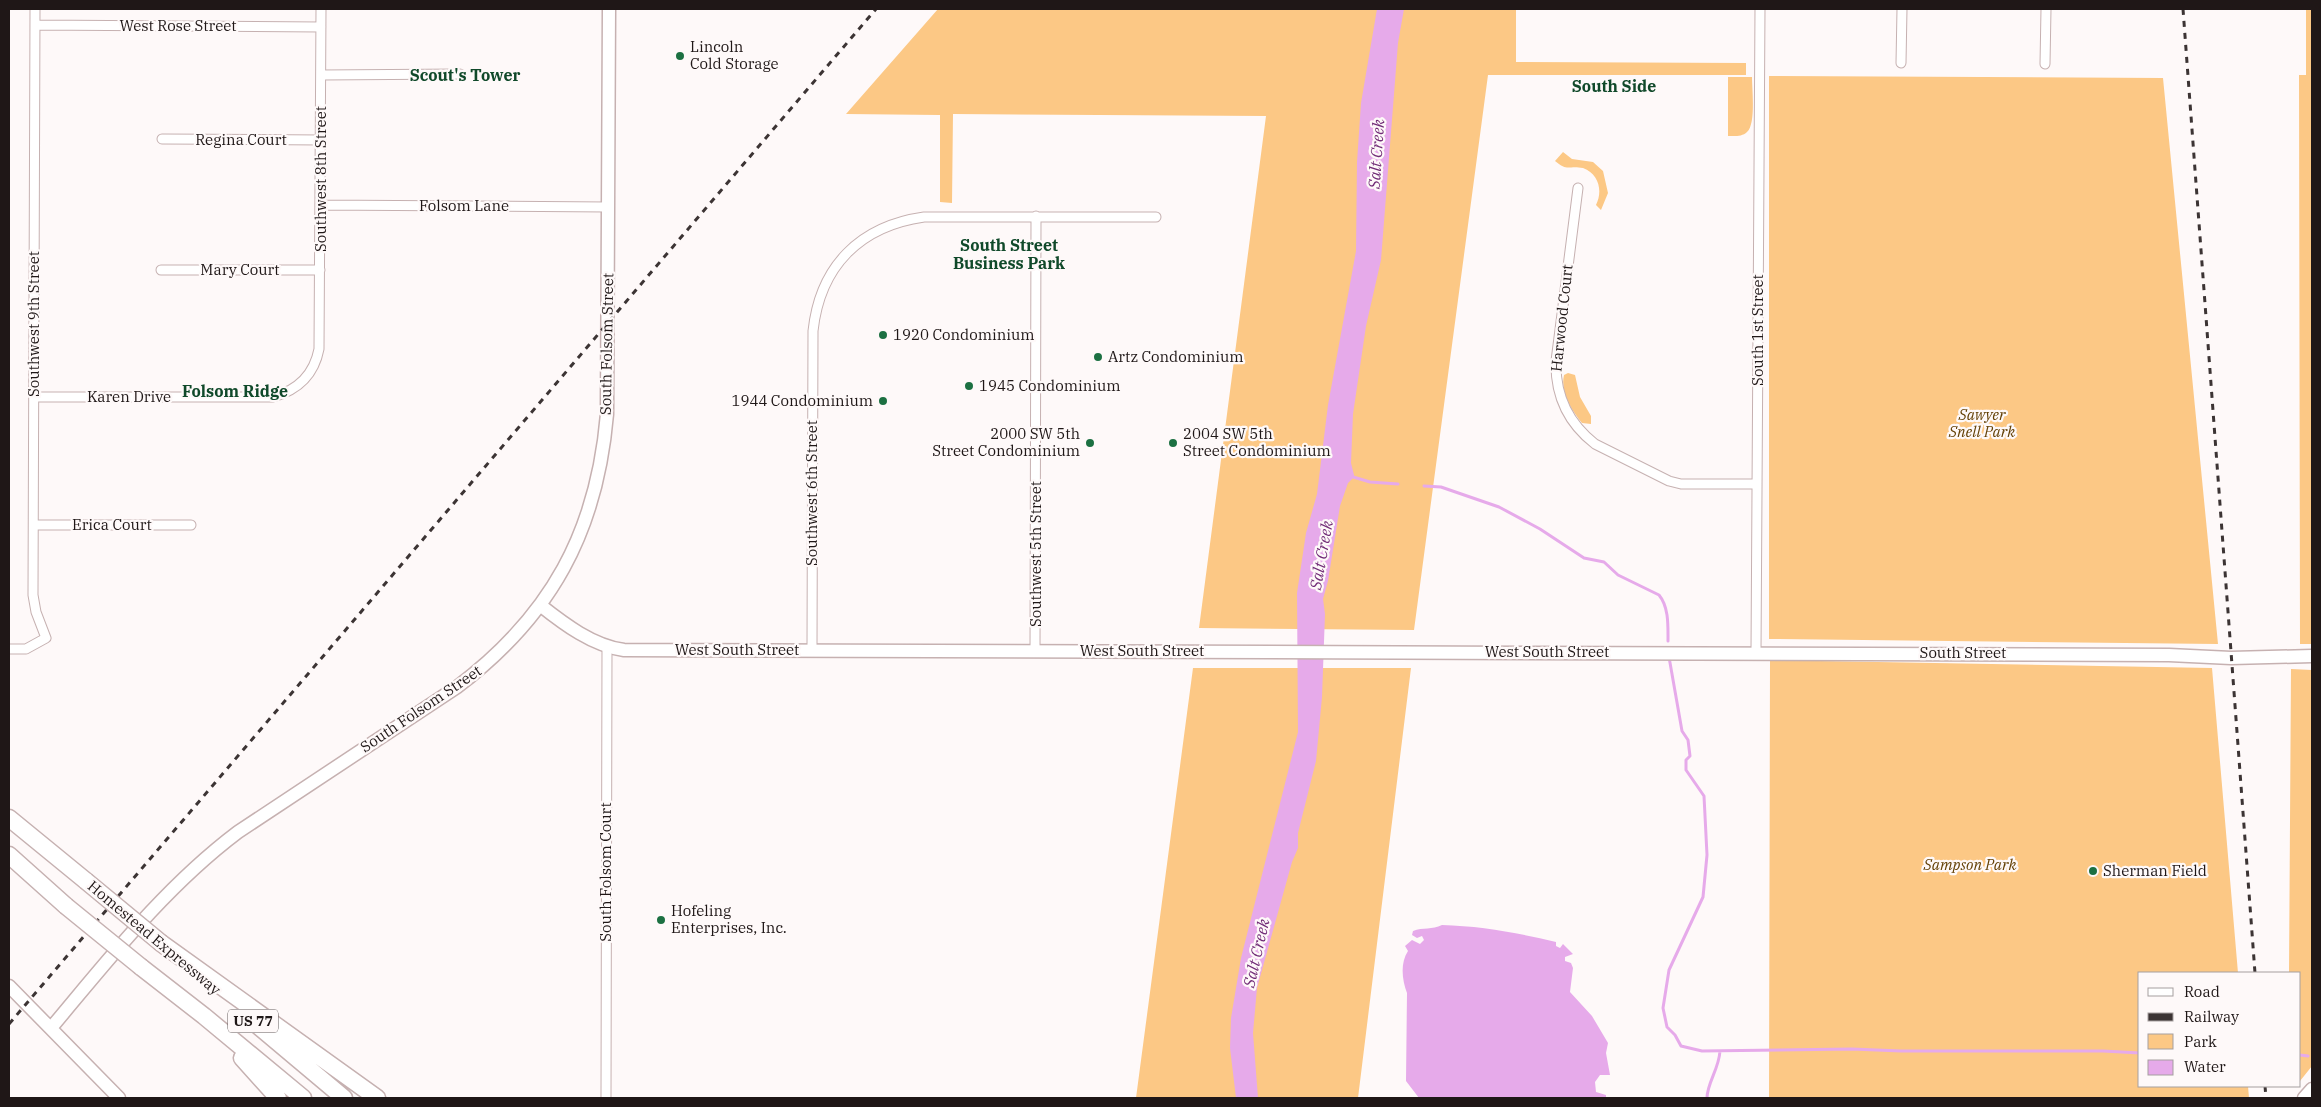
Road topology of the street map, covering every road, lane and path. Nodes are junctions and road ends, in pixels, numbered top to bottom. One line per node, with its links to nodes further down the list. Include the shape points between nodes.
1 (36, 9): 7 (street, Southwest 9th Street)
2 (321, 9): 8 (street, Southwest 8th Street)
3 (609, 9): 17 (street, South Folsom Street)
4 (1760, 9): 24 (street, South 1st Street)
5 (1902, 9): 9 (street)
6 (2046, 9): 10 (street)
7 (35, 25): 8 (street, West Rose Street); 23 (street, Southwest 9th Street)
8 (321, 27): 12 (street, Southwest 8th Street)
9 (1901, 63)
10 (2045, 64)
11 (460, 74): 12 (street)
12 (321, 75): 14 (street, Southwest 8th Street)
13 (162, 139): 14 (street, Regina Court)
14 (321, 140): 16 (street, Southwest 8th Street)
15 (1578, 188): 24 (street, Harwood Court, via 1556,361 1557,387 1568,416 1595,444 1669,481 1681,484)
16 (320, 205): 17 (street, Folsom Lane); 21 (street, Southwest 8th Street)
17 (608, 207): 27 (street, South Folsom Street, via 608,414 605,445 582,532 557,581)
18 (1036, 216): 19 (street, Southwest 6th Street); 30 (street, Southwest 6th Street, via 908,219 875,232 846,254 826,282 813,331); 31 (street, Southwest 5th Street)
19 (1156, 217)
20 (161, 270): 21 (street, Mary Court)
21 (320, 270): 22 (street, Southwest 8th Street)
22 (319, 349): 23 (street, Karen Drive, via 313,369 302,383 273,397)
23 (34, 397): 25 (street, Southwest 9th Street)
24 (1757, 484): 32 (street, South 1st Street)
25 (34, 525): 26 (street, Erica Court); 29 (street, Southwest 9th Street, via 34,594 36,612 46,638 26,649)
26 (191, 525)
27 (540, 605): 28 (street, West South Street, via 577,631); 39 (street, South Folsom Street, via 505,648 458,687 212,851 164,896)
28 (607, 646): 30 (street, West South Street, via 624,650); 46 (street, South Folsom Court)
29 (9, 648)
30 (812, 649): 31 (street, West South Street)
31 (1035, 651): 32 (street, West South Street)
32 (1756, 652): 33 (street, South Street, via 2231,658)
33 (2312, 656)
34 (9, 818): 36 (highway, Homestead Expressway / US 77, bridge)
35 (9, 855): 38 (highway, Homestead Expressway / US 77, bridge, via 66,906)
36 (161, 943): 44 (highway, Homestead Expressway / US 77); 45 (highway)
37 (9, 986): 39 (street)
38 (204, 1016): 42 (highway); 43 (highway, Homestead Expressway / US 77)
39 (51, 1028): 41 (street)
40 (2312, 1089): 47 (street)
41 (119, 1098)
42 (278, 1098)
43 (303, 1098)
44 (344, 1098)
45 (377, 1098)
46 (606, 1098)
47 (2304, 1098)

